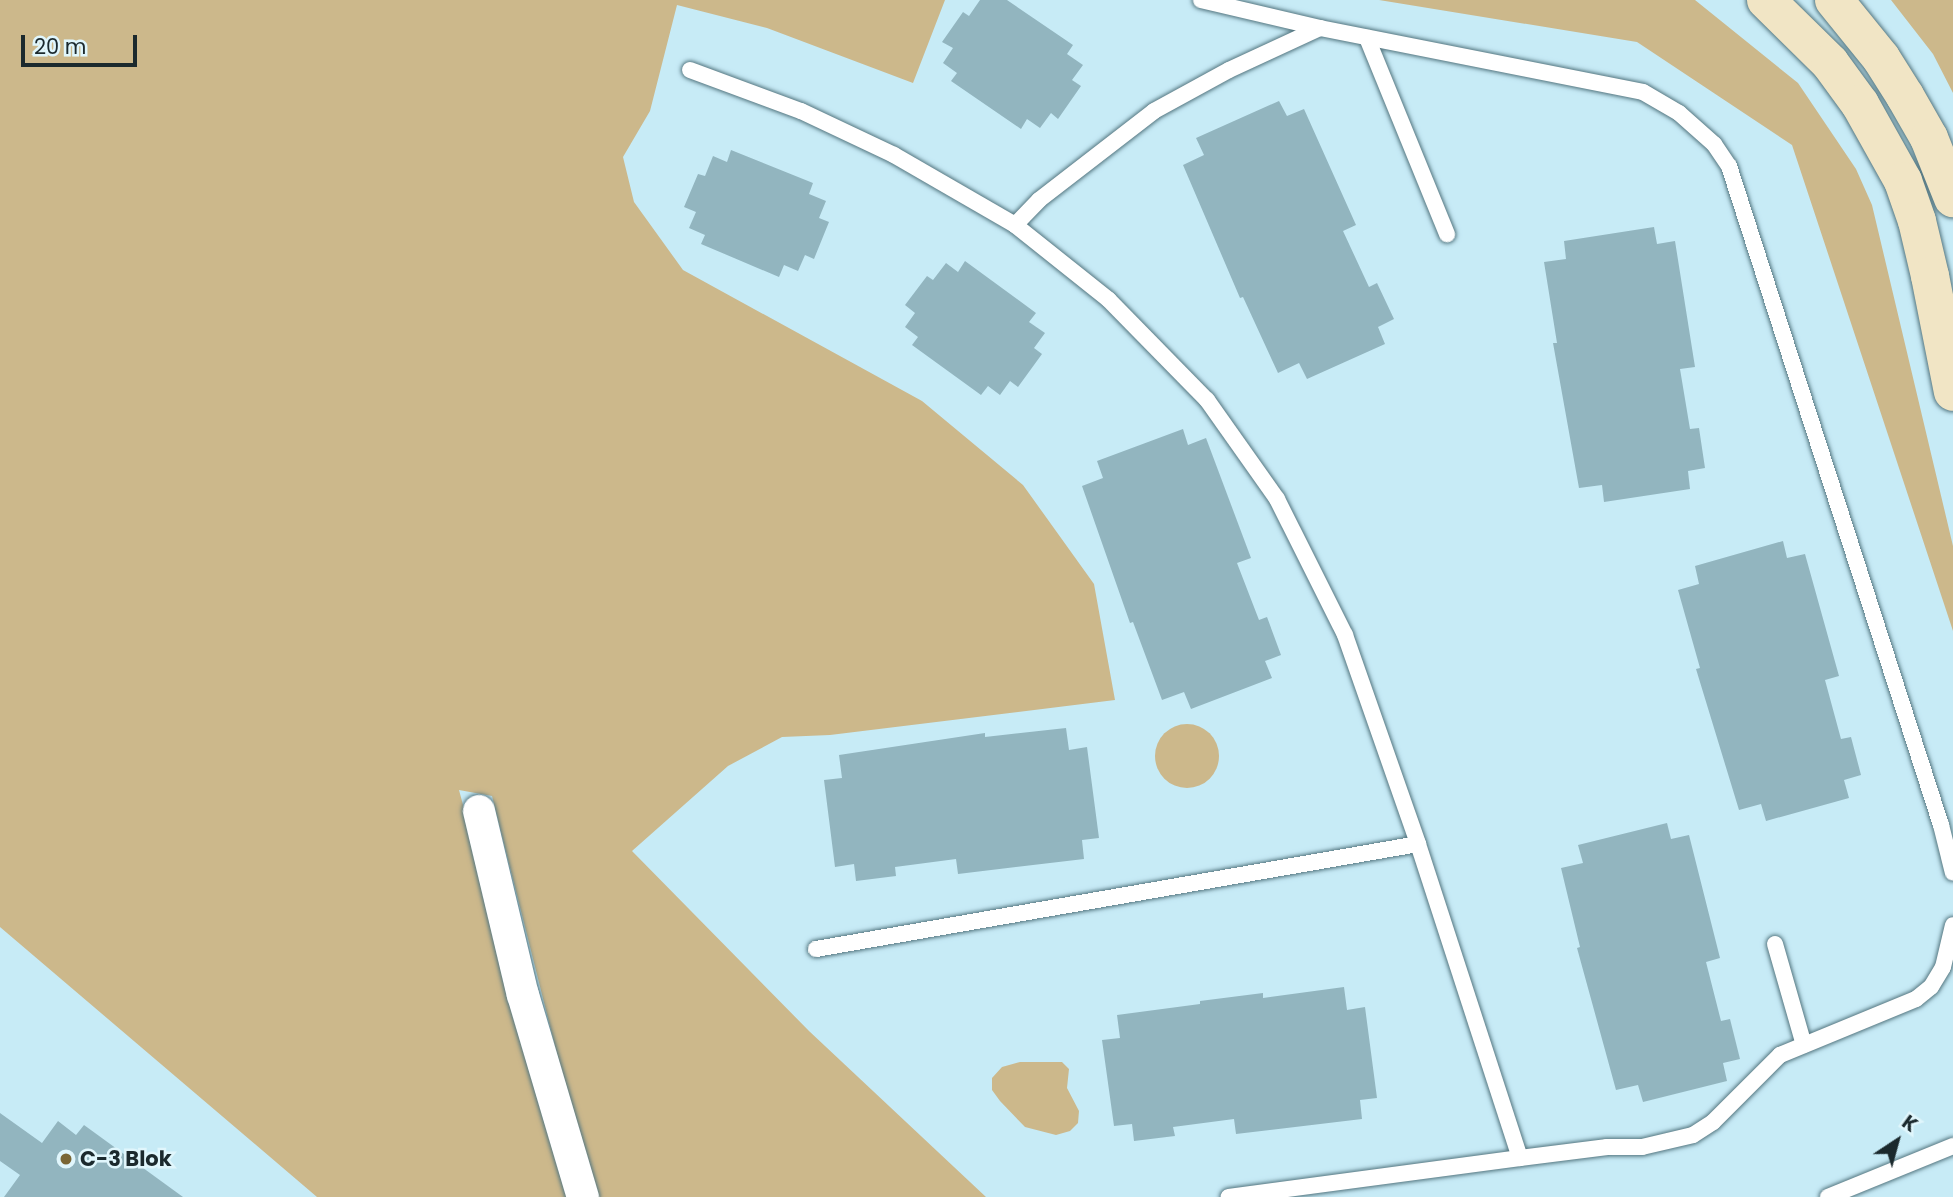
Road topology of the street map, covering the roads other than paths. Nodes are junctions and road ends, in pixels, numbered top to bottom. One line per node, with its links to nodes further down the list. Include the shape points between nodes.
1 (1201, 0): 4 (lane)
2 (1766, 0): 10 (main road, via 1830,64 1860,104 1903,181 1925,254)
3 (1834, 0): 7 (main road, via 1905,96 1929,138)
4 (1320, 28): 5 (lane); 8 (lane, via 1154,111 1039,200)
5 (1367, 38): 9 (lane); 13 (lane, via 1643,92 1679,114 1714,144 1729,166)
6 (690, 70): 8 (lane, via 801,111 894,155)
7 (1953, 198)
8 (1014, 225): 12 (lane, via 1109,300 1207,400 1277,499 1345,635)
9 (1447, 234)
10 (1953, 392)
11 (479, 811): 20 (street, via 523,995)
12 (1419, 844): 16 (lane); 19 (lane)
13 (1953, 873)
14 (1953, 925): 17 (lane, via 1943,967 1931,987 1916,999)
15 (1775, 944): 17 (lane)
16 (816, 949)
17 (1804, 1045): 19 (lane, via 1780,1055 1713,1122 1693,1135 1642,1147)
18 (1953, 1146): 22 (lane)
19 (1520, 1158): 21 (lane)
20 (583, 1197)
21 (1229, 1197)
22 (1828, 1197)

